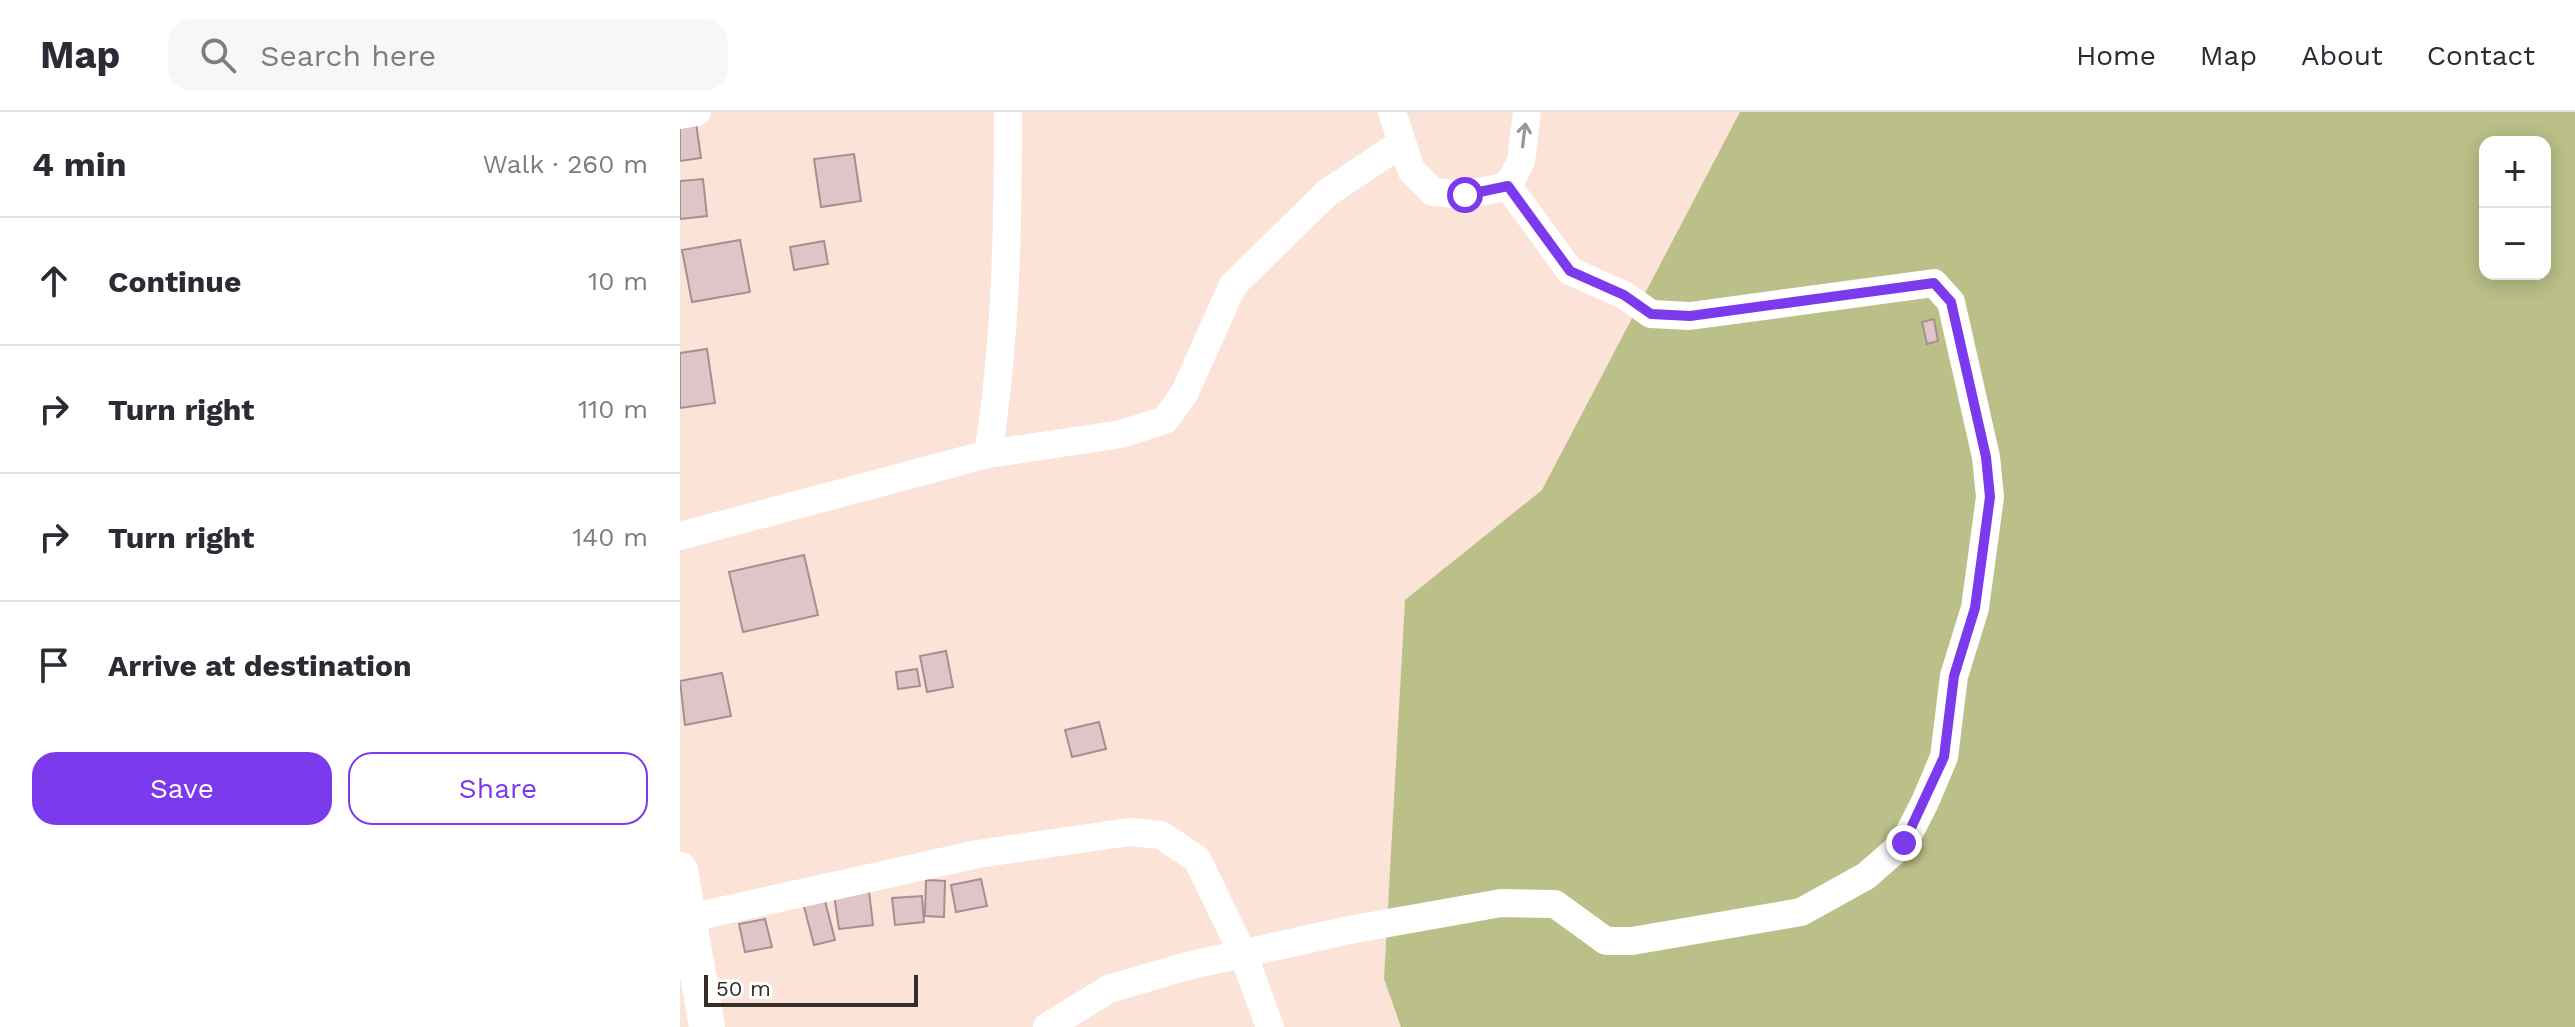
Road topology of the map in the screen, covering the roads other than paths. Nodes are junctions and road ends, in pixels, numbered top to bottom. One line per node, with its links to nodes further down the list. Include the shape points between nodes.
1 (697, 112): 5 (street)
2 (1008, 112): 8 (street, via 1000,330)
3 (1392, 112): 6 (street)
4 (1527, 112): 7 (street, one-way to 4, via 1521,161)
5 (680, 115)
6 (1402, 143): 7 (street, via 1411,170 1433,192 1465,195); 8 (street, via 1327,193 1233,285 1184,394 1165,420 1121,434)
7 (1508, 186): 12 (street, via 1570,271 1624,295 1651,314 1690,316 1934,283 1951,302 1990,497 1975,608 1954,676 1944,757 1904,843 1866,876 1801,912 1606,941 1555,904 1501,903)
8 (988, 454): 9 (street)
9 (680, 536)
10 (680, 870): 11 (street)
11 (684, 919): 12 (street, via 978,854 1129,832 1161,835 1197,859); 13 (street)
12 (1243, 954): 14 (street, via 1109,989); 15 (street)
13 (707, 1027)
14 (1047, 1027)
15 (1270, 1027)

